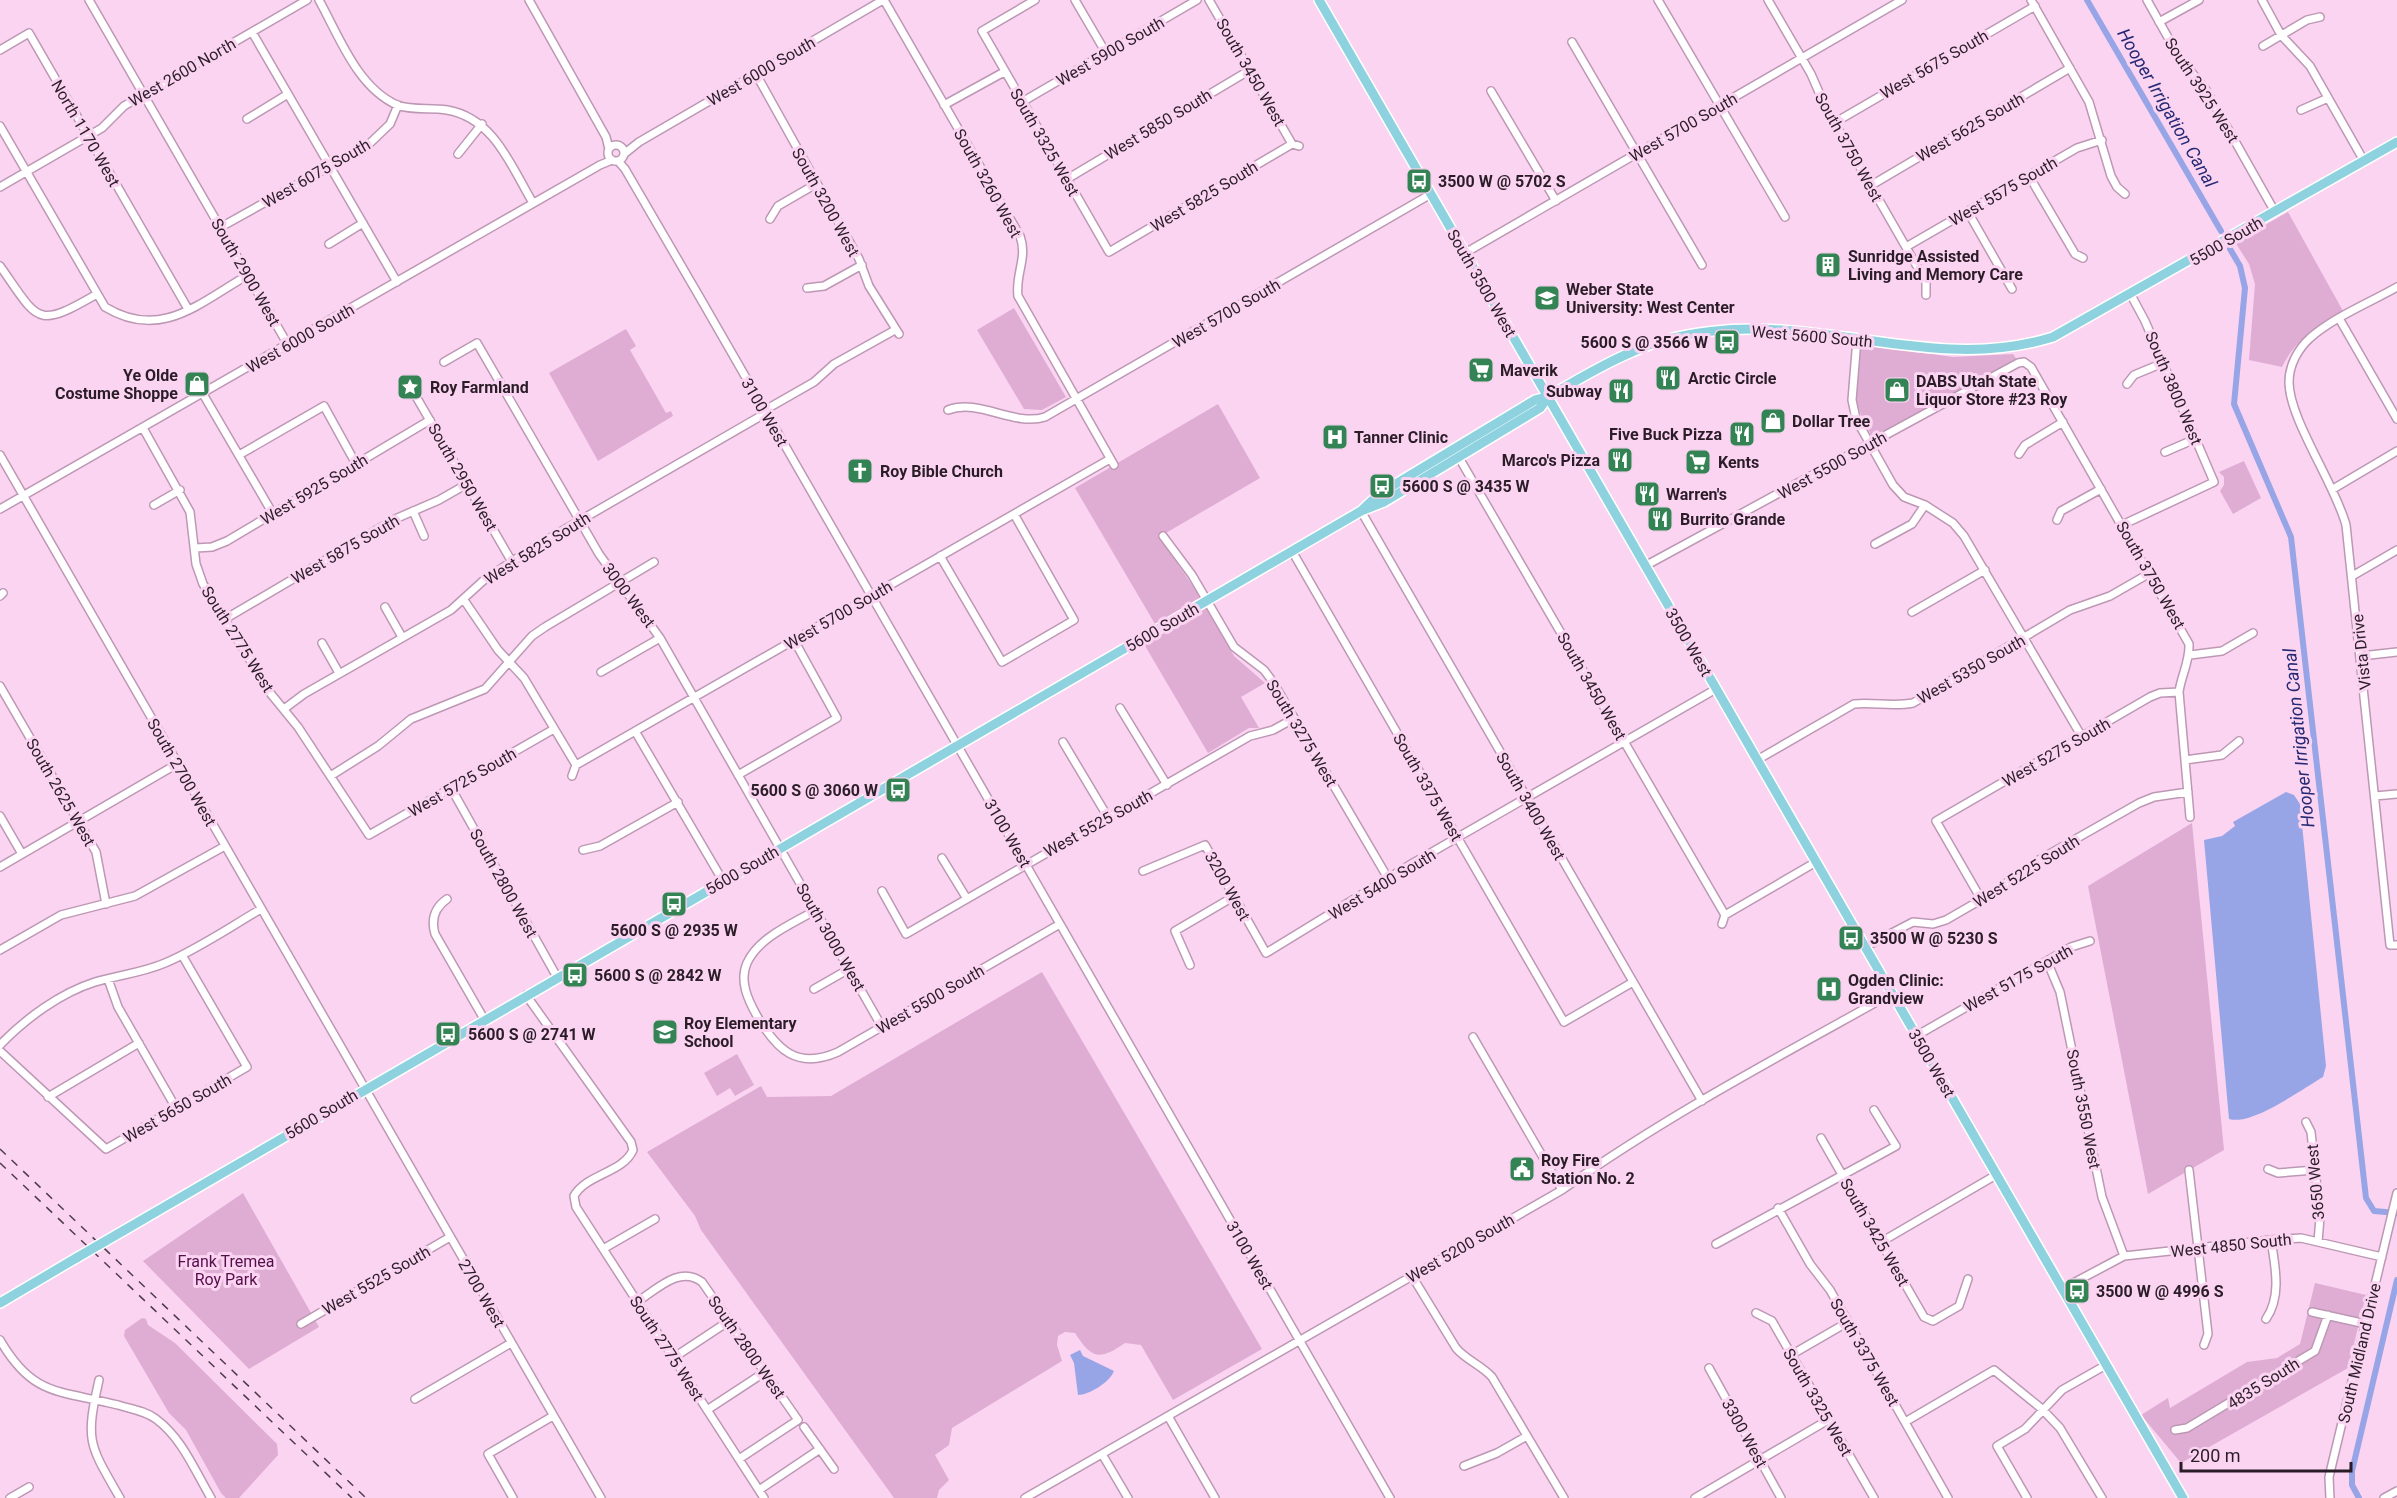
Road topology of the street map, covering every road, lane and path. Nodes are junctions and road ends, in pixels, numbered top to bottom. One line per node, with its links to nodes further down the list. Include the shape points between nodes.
1 (89, 0): 33 (street, South 2900 West)
2 (308, 0): 20 (street, West 2600 North)
3 (319, 0): 36 (street, via 357,69 383,96)
4 (529, 0): 49 (street)
5 (884, 0): 30 (street, West 6000 South); 37 (street, South 3260 West)
6 (1035, 0): 29 (street, South 3325 West, via 981,31)
7 (1076, 0): 25 (street)
8 (1197, 0): 25 (street, West 5900 South)
9 (1209, 0): 28 (street, South 3450 West)
10 (1318, 0): 59 (main road, South 3500 West)
11 (1658, 0): 38 (street)
12 (1768, 0): 26 (street, South 3750 West)
13 (1902, 0): 26 (street, West 5700 South)
14 (2147, 0): 19 (street, South 3925 West)
15 (2199, 0): 19 (street)
16 (2262, 0): 21 (street)
17 (2033, 3): 27 (street); 41 (street, West 5675 South)
18 (2320, 17): 21 (street)
19 (2160, 22): 64 (street, South 3925 West, via 2179,57 2206,90)
20 (252, 32): 32 (street); 33 (street, West 2600 North)
21 (2282, 35): 23 (street); 34 (street, via 2310,66)
22 (1572, 42): 50 (street)
23 (2263, 46)
24 (0, 51): 44 (street, North 1170 West, via 29,33)
25 (1106, 53): 35 (street, West 5900 South)
26 (1802, 58): 38 (street, West 5700 South); 41 (street, South 3750 West)
27 (2070, 68): 45 (street, via 2090,102); 57 (street, West 5625 South)
28 (1250, 70): 47 (street, South 3450 West); 55 (street, West 5850 South)
29 (1004, 72): 35 (street, South 3325 West); 37 (street)
30 (756, 74): 49 (street, West 6000 South); 56 (street, South 3200 West)
31 (1491, 91): 61 (street)
32 (288, 94): 40 (street); 52 (street)
33 (142, 95): 44 (street, West 2600 North); 68 (street, South 2900 West)
34 (2328, 98): 39 (street); 51 (street)
35 (1022, 102): 55 (street, South 3325 West)
36 (398, 105): 42 (street, via 462,112); 52 (street, West 6075 South, via 381,135)
37 (944, 105): 98 (street, South 3260 West, via 1020,236 1024,253 1017,278 1018,296)
38 (1720, 106): 50 (street, West 5700 South); 65 (street)
39 (2301, 110)
40 (247, 119)
41 (1834, 123): 57 (street, South 3750 West)
42 (482, 124): 48 (street); 62 (street, via 496,140)
43 (0, 126): 53 (street)
44 (88, 136): 53 (street, West 2600 North); 85 (street, North 1170 West)
45 (2102, 140): 54 (street, West 5575 South, via 2077,148); 60 (street, via 2111,176)
46 (2397, 142): 51 (main road, 5500 South)
47 (1296, 145): 71 (street, West 5825 South)
48 (458, 154)
49 (617, 154): 62 (street, West 6000 South); 100 (street, 3100 West)
50 (1637, 154): 61 (street, West 5700 South); 76 (street)
51 (2364, 161): 64 (main road, 5500 South)
52 (330, 166): 67 (street); 68 (street, West 6075 South)
53 (26, 171): 58 (street, West 2600 North); 82 (street)
54 (2029, 176): 63 (street, West 5575 South); 73 (street, via 2075,254)
55 (1067, 178): 71 (street, South 3325 West)
56 (816, 184): 66 (street, via 778,206); 74 (street, South 3200 West)
57 (1870, 186): 70 (street, South 3750 West)
58 (0, 187)
59 (1431, 194): 72 (main road, South 3500 West); 98 (street, West 5700 South)
60 (2126, 194)
61 (1556, 201): 72 (street, West 5700 South)
62 (533, 203): 78 (street, West 6000 South)
63 (1968, 212): 70 (street, West 5575 South); 81 (street)
64 (2275, 212): 84 (main road, 5500 South)
65 (1785, 217)
66 (770, 219)
67 (363, 223): 69 (street); 78 (street)
68 (221, 227): 77 (street, South 2900 West)
69 (329, 244)
70 (1906, 248): 83 (street, South 3750 West, via 1926,282)
71 (1109, 252)
72 (1465, 253): 97 (main road, South 3500 West)
73 (2083, 258)
74 (861, 265): 80 (street, via 824,286); 87 (street, South 3200 West)
75 (0, 266): 82 (street, via 35,312 48,318 61,315)
76 (1702, 266)
77 (248, 275): 85 (street); 90 (street, South 2900 West)
78 (397, 282): 90 (street, West 6000 South)
79 (2397, 287): 86 (street)
80 (807, 288)
81 (2012, 289)
82 (97, 294): 85 (street, via 105,307 140,322 157,322)
83 (1926, 295)
84 (2131, 295): 88 (main road, 5500 South); 93 (street, South 3800 West)
85 (188, 309)
86 (2340, 320): 101 (street); 117 (street, Vista Drive, via 2301,348 2290,371 2293,406)
87 (897, 332): 100 (street, West 5825 South, via 834,364 814,382)
88 (2053, 337): 89 (main road, West 5600 South, via 1996,350)
89 (1857, 339): 97 (main road, West 5600 South, via 1757,329 1682,337 1632,352); 106 (street, via 1852,400 1856,419)
90 (288, 345): 96 (street, West 6000 South)
91 (444, 362): 128 (street, 3000 West, via 477,343)
92 (2018, 363): 103 (street, South 3750 West, via 2025,362 2031,367); 106 (street, West 5500 South)
93 (2163, 363): 94 (street, via 2134,375); 105 (street, South 3800 West)
94 (2127, 384)
95 (414, 393): 102 (street, South 2950 West)
96 (203, 394): 104 (street, West 6000 South); 111 (street)
97 (1548, 397): 112 (main road, 5600 South, via 1540,408); 124 (main road, 5600 South, via 1535,400 1389,489); 139 (main road, South 3500 West)
98 (1076, 400): 99 (street, West 5700 South, via 1039,419 960,405); 113 (street, South 3260 West)
99 (948, 410)
100 (765, 412): 128 (street, West 5825 South); 144 (street, 3100 West)
101 (2397, 419)
102 (430, 420): 114 (street, West 5925 South); 115 (street, South 2950 West)
103 (2063, 422): 109 (street, via 2025,445); 116 (street, South 3750 West)
104 (143, 428): 118 (street, South 2775 West); 119 (street, West 6000 South)
105 (2195, 439): 108 (street); 129 (street, South 3800 West, via 2214,482)
106 (1872, 444): 121 (street, via 1893,485 1904,496); 139 (street, West 5500 South)
107 (2397, 451): 117 (street)
108 (2165, 452)
109 (2019, 454)
110 (0, 455): 119 (street, South 2700 West)
111 (239, 455): 114 (street, via 324,406); 125 (street)
112 (1458, 456): 124 (main road, 5600 South, via 1384,502); 174 (street, South 3450 West)
113 (1112, 462): 126 (street, West 5700 South)
114 (356, 464): 125 (street, West 5925 South)
115 (467, 484): 123 (street, West 5875 South); 137 (street, South 2950 West)
116 (2101, 489): 127 (street, via 2061,511); 129 (street, South 3750 West)
117 (2333, 489): 142 (street, Vista Drive, via 2346,525)
118 (180, 490): 120 (street); 133 (street, South 2775 West, via 190,512)
119 (24, 495): 122 (street, West 6000 South); 178 (street, South 2700 West)
120 (154, 505)
121 (1924, 505): 132 (street, via 1912,524); 140 (street, via 1953,523)
122 (0, 509)
123 (413, 511): 130 (street); 149 (street, West 5875 South)
124 (1361, 511): 135 (main road, 5600 South); 188 (street, South 3400 West)
125 (273, 514): 133 (street, West 5925 South, via 227,541)
126 (1014, 514): 136 (street, West 5700 South); 136 (street, via 1074,620 1002,662)
127 (2057, 520)
128 (579, 521): 137 (street, West 5825 South); 143 (street, 3000 West)
129 (2122, 525): 141 (street, South 3750 West)
130 (424, 536)
131 (1163, 536): 146 (street, South 3275 West)
132 (1875, 544)
133 (196, 548): 149 (street, South 2775 West, via 199,575)
134 (2397, 550): 142 (street)
135 (1292, 551): 146 (main road, 5600 South); 195 (street, South 3375 West)
136 (940, 556): 144 (street, West 5700 South)
137 (512, 562): 145 (street, West 5825 South, via 484,580)
138 (654, 562): 143 (street)
139 (1646, 566): 163 (main road, 3500 West)
140 (1985, 570): 148 (street); 153 (street)
141 (2150, 573): 153 (street, West 5350 South, via 2110,596 2070,610); 157 (street, South 3750 West, via 2184,633)
142 (2354, 575): 158 (street, Vista Drive)
143 (618, 584): 152 (street, 3000 West, via 646,615); 159 (street, via 532,636)
144 (871, 596): 154 (street, West 5700 South); 175 (street, 3100 West)
145 (464, 600): 151 (street, West 5825 South); 159 (street)
146 (1207, 600): 168 (street, South 3275 West, via 1234,647 1274,682); 175 (main road, 5600 South)
147 (385, 607): 151 (street)
148 (1912, 612)
149 (225, 619): 167 (street, South 2775 West)
150 (2253, 633): 157 (street, via 2222,651)
151 (402, 637): 161 (street, West 5825 South)
152 (660, 638): 160 (street); 165 (street, 3000 West)
153 (2024, 638): 171 (street); 176 (street, West 5350 South, via 1913,703 1854,704)
154 (794, 640): 165 (street, West 5700 South); 181 (street, via 837,718)
155 (322, 643): 161 (street)
156 (2397, 652): 158 (street)
157 (2190, 655): 164 (street, via 2180,678)
158 (2361, 656): 187 (street, Vista Drive)
159 (510, 663): 169 (street, via 524,678); 180 (street, via 485,689 411,719)
160 (601, 672)
161 (339, 673): 167 (street, West 5825 South)
162 (0, 686): 193 (street, South 2625 West)
163 (1716, 689): 174 (street, West 5400 South); 176 (main road, 3500 West)
164 (2179, 692): 171 (street, West 5275 South, via 2150,697); 177 (street)
165 (694, 697): 170 (street, West 5700 South); 181 (street, 3000 West)
166 (1120, 708): 183 (street)
167 (284, 709): 180 (street, South 2775 West)
168 (1293, 719): 183 (street, West 5525 South, via 1250,736); 205 (street, South 3275 West)
169 (554, 729): 179 (street); 184 (street, West 5725 South)
170 (635, 731): 179 (street, West 5700 South); 189 (street)
171 (2082, 736): 211 (street, West 5275 South, via 1936,821)
172 (2239, 741): 177 (street, via 2222,755)
173 (1063, 742): 192 (street)
174 (1624, 742): 188 (street, West 5400 South); 215 (street, South 3450 West)
175 (957, 745): 197 (main road, 5600 South); 202 (street, 3100 West)
176 (1757, 760): 201 (main road, 3500 West)
177 (2185, 760): 185 (street)
178 (177, 764): 193 (street); 196 (street, South 2700 West)
179 (576, 765): 182 (street)
180 (332, 775): 194 (street, South 2775 West)
181 (738, 775): 197 (street, 3000 West)
182 (572, 777)
183 (1167, 785): 192 (street, West 5525 South)
184 (451, 788): 194 (street, West 5725 South); 227 (street, South 2800 West)
185 (2188, 792): 191 (street); 211 (street, West 5225 South, via 2139,803 2037,861)
186 (2397, 794): 187 (street)
187 (2375, 796): 219 (street, Vista Drive)
188 (1526, 798): 195 (street, West 5400 South); 229 (street, South 3400 West)
189 (678, 802): 198 (street, via 600,846); 206 (street)
190 (0, 816): 199 (street)
191 (2190, 817)
192 (1108, 819): 202 (street, West 5525 South)
193 (78, 822): 199 (street); 212 (street, South 2625 West, via 96,852)
194 (369, 835)
195 (1457, 838): 205 (street, West 5400 South); 229 (street, South 3375 West, via 1564,1022)
196 (225, 846): 212 (street, via 135,896); 213 (street, South 2700 West)
197 (780, 848): 206 (main road, 5600 South); 214 (street, South 3000 West)
198 (583, 850)
199 (22, 854): 203 (street)
200 (942, 858): 210 (street)
201 (1816, 862): 215 (street); 220 (main road, 3500 West)
202 (1025, 864): 210 (street, West 5525 South); 216 (street, 3100 West)
203 (0, 867)
204 (1143, 871): 208 (street, 3200 West, via 1204,845)
205 (1389, 880): 222 (street, West 5400 South)
206 (723, 881): 227 (main road, 5600 South)
207 (882, 891): 210 (street, West 5525 South, via 906,934)
208 (1233, 897): 222 (street, 3200 West); 225 (street, via 1175,931)
209 (447, 899): 233 (street, via 435,913 435,934)
210 (967, 899)
211 (1981, 899): 220 (street, West 5225 South, via 1946,920 1933,924 1913,922)
212 (106, 904): 221 (street, via 61,915)
213 (261, 909): 223 (street); 240 (street, South 2700 West)
214 (816, 910): 226 (street, South 3000 West); 234 (street, West 5500 South, via 764,941 748,962 744,980 751,1005 778,1047 812,1060 825,1058)
215 (1725, 915): 217 (street)
216 (1060, 924): 234 (street, West 5500 South); 279 (street, 3100 West)
217 (1722, 924)
218 (2090, 941): 224 (street, West 5175 South)
219 (2393, 945)
220 (1865, 947): 232 (main road, 3500 West)
221 (0, 950)
222 (1266, 953)
223 (182, 955): 228 (street, via 145,971); 243 (street, West 5650 South, via 247,1066)
224 (2047, 961): 235 (street, West 5175 South); 263 (street, South 3550 West, via 2060,992 2102,1197)
225 (1190, 965)
226 (849, 969): 230 (street); 234 (street, South 3000 West)
227 (557, 977): 231 (main road, 5600 South)
228 (108, 979): 237 (street, via 112,995); 238 (street, via 75,991 32,1016)
229 (1633, 982): 242 (street, South 3400 West)
230 (814, 989)
231 (526, 994): 233 (main road, 5600 South); 262 (street, South 2775 West, via 631,1142 633,1150 626,1160 579,1187 574,1196 576,1207)
232 (1892, 994): 235 (main road, 3500 West); 242 (street, West 5200 South)
233 (484, 1019): 240 (main road, 5600 South)
234 (882, 1027)
235 (1916, 1036): 251 (main road, 3500 West)
236 (1473, 1037): 252 (street)
237 (138, 1043): 241 (street); 243 (street)
238 (0, 1045)
239 (0, 1051): 241 (street)
240 (364, 1089): 256 (street, 2700 West); 269 (main road, 5600 South, bridge)
241 (48, 1097): 243 (street, West 5650 South, via 106,1149)
242 (1702, 1101): 252 (street, West 5200 South, via 1611,1155)
243 (176, 1108)
244 (1874, 1110): 250 (street, via 1896,1146)
245 (2306, 1122): 249 (street, 3650 West, via 2311,1132)
246 (1821, 1138): 250 (street, South 3425 West)
247 (2268, 1169): 249 (street, via 2278,1173)
248 (2188, 1170): 261 (street)
249 (2315, 1170): 259 (street, 3650 West, via 2320,1217)
250 (1842, 1174): 254 (street); 258 (street, South 3425 West)
251 (1996, 1174): 258 (street); 267 (main road, 3500 West)
252 (1562, 1190): 265 (street, West 5200 South)
253 (2397, 1193): 264 (street, South Midland Drive)
254 (1778, 1208): 260 (street); 275 (street, South 3375 West)
255 (655, 1219): 262 (street)
256 (450, 1237): 276 (street, West 5525 South); 280 (street, 2700 West)
257 (2271, 1240): 259 (street, West 4850 South, via 2301,1238); 261 (street, West 4850 South); 273 (street, via 2277,1283 2273,1309)
258 (1881, 1242): 266 (street, South 3425 West, via 1924,1317 1933,1321 1959,1306)
259 (2318, 1242): 264 (street, West 4850 South)
260 (1716, 1244)
261 (2198, 1248): 263 (street, West 4850 South); 281 (street, via 2208,1334)
262 (603, 1249): 268 (street, South 2775 West)
263 (2124, 1256): 267 (street)
264 (2382, 1257): 277 (street, South Midland Drive)
265 (1412, 1276): 279 (street, West 5200 South); 298 (street, via 1456,1348 1492,1377)
266 (1968, 1279)
267 (2062, 1289): 284 (main road, 3500 West)
268 (637, 1302): 274 (street, South 2800 West, via 677,1276 695,1276); 283 (street, South 2775 West)
269 (0, 1303)
270 (2312, 1312): 272 (street)
271 (1756, 1313): 282 (street, South 3325 West, via 1772,1321)
272 (2328, 1316): 277 (street); 297 (street, 4835 South, via 2315,1351 2206,1418)
273 (2266, 1319)
274 (729, 1321): 283 (street); 286 (street, South 2800 West)
275 (1848, 1322): 282 (street); 295 (street, South 3375 West)
276 (301, 1324)
277 (2366, 1324): 328 (street, South Midland Drive, via 2329,1477)
278 (0, 1340): 288 (street, via 14,1363 32,1380 60,1392)
279 (1299, 1341): 293 (street, West 5200 South); 319 (street, 3100 West)
280 (511, 1343): 289 (street); 292 (street, 2700 West)
281 (2204, 1345)
282 (1791, 1355): 294 (street, South 3325 West)
283 (673, 1358): 291 (street, South 2775 West)
284 (2106, 1365): 290 (street, via 2062,1390); 327 (main road, 3500 West)
285 (1709, 1368): 302 (street, 3300 West)
286 (765, 1372): 291 (street); 301 (street, South 2800 West, via 798,1420)
287 (99, 1380): 288 (street)
288 (95, 1399): 310 (street, via 90,1437 94,1454); 311 (street, via 156,1419 179,1443)
289 (415, 1399)
290 (2042, 1409): 295 (street, via 1994,1370); 325 (street, via 2025,1429 1997,1446); 326 (street, via 2060,1428)
291 (707, 1410): 301 (street, South 2775 West)
292 (553, 1416): 312 (street, via 488,1454); 313 (street, 2700 West)
293 (1168, 1416): 300 (street, West 5200 South); 318 (street)
294 (1828, 1420): 302 (street); 323 (street, South 3325 West)
295 (1905, 1422): 324 (street, South 3375 West)
296 (804, 1427): 299 (street)
297 (2175, 1430)
298 (1527, 1436): 303 (street, via 1497,1454); 320 (street)
299 (820, 1449): 304 (street); 306 (street)
300 (1102, 1454): 307 (street, West 5200 South); 317 (street)
301 (739, 1459): 306 (street, South 2775 West)
302 (1759, 1460): 321 (street); 322 (street, 3300 West)
303 (1464, 1466)
304 (834, 1469)
305 (29, 1487): 309 (street)
306 (759, 1490): 314 (street, South 2775 West)
307 (1039, 1490): 315 (street, West 5200 South); 316 (street)
308 (2397, 1491): 329 (street)
309 (10, 1498)
310 (120, 1498)
311 (211, 1498)
312 (513, 1498)
313 (601, 1498)
314 (764, 1498)
315 (1025, 1498)
316 (1043, 1498)
317 (1128, 1498)
318 (1215, 1498)
319 (1390, 1498)
320 (1564, 1498)
321 (1695, 1498)
322 (1781, 1498)
323 (1874, 1498)
324 (1948, 1498)
325 (2027, 1498)
326 (2102, 1498)
327 (2183, 1498)
328 (2330, 1498)
329 (2384, 1498)

